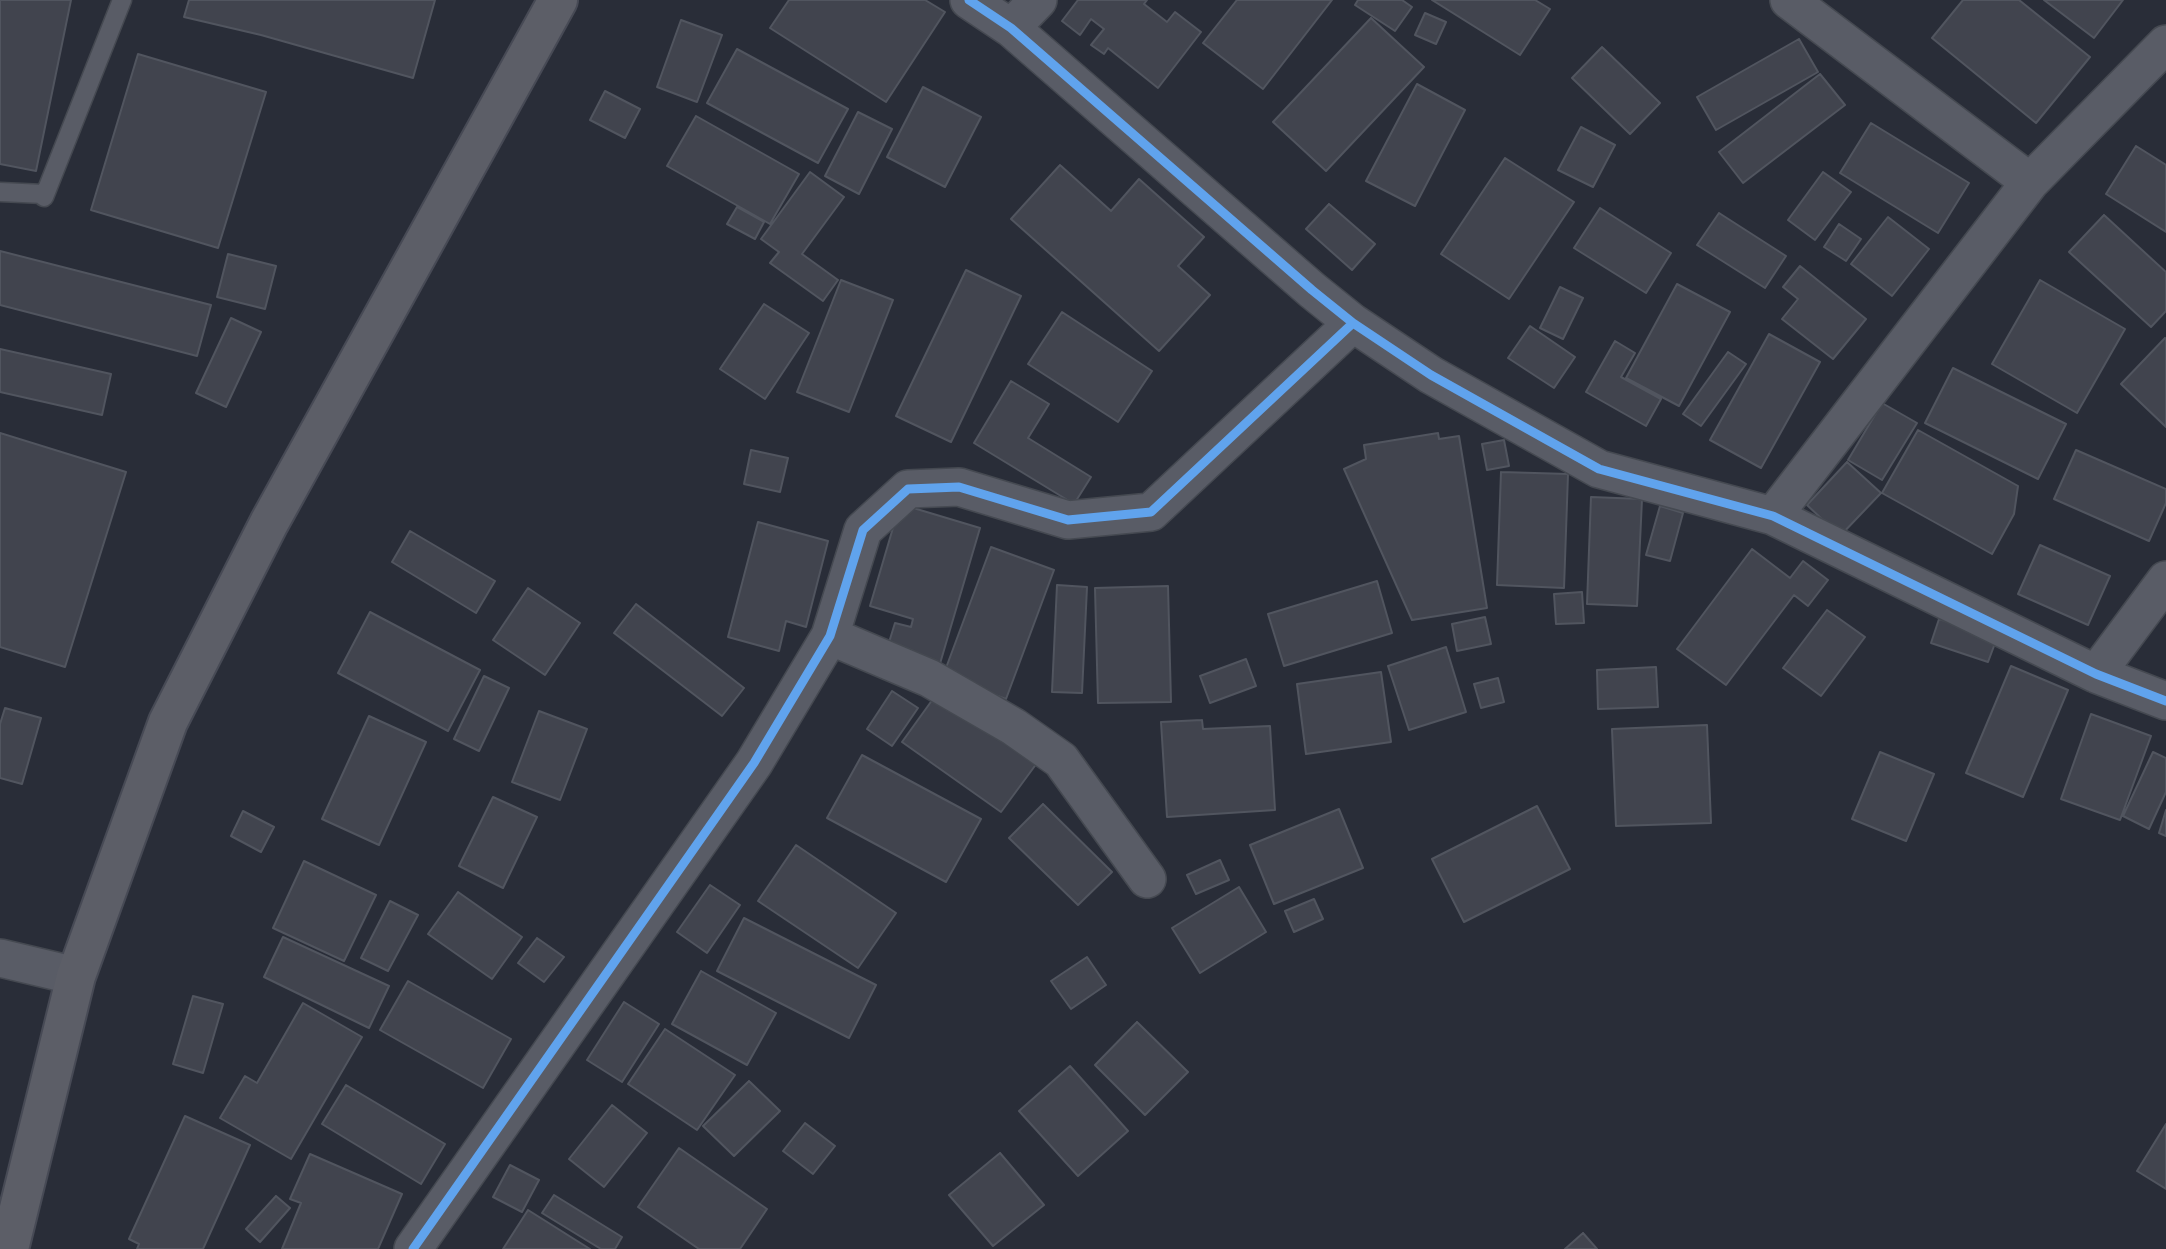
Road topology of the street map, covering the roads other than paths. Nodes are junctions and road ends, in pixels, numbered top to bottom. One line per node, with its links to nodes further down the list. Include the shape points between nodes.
1 (122, 0): 9 (lane, via 44,195)
2 (558, 0): 18 (main road, via 269,523 168,722)
3 (969, 0): 6 (street)
4 (1038, 0): 6 (street)
5 (1788, 0): 8 (street)
6 (1011, 28): 10 (street)
7 (2166, 44): 8 (street)
8 (2030, 182): 11 (street)
9 (0, 192)
10 (1353, 323): 11 (street, via 1431,375 1599,469); 13 (street, via 1151,512 1068,520 959,487 908,489 863,530)
11 (1773, 516): 14 (street)
12 (2166, 580): 14 (street)
13 (830, 636): 16 (street, via 929,678 1014,726 1061,760); 20 (street, via 754,762)
14 (2096, 674): 15 (street)
15 (2166, 702)
16 (1147, 879)
17 (0, 958): 18 (street)
18 (76, 976): 19 (main road)
19 (14, 1247)
20 (413, 1249)

